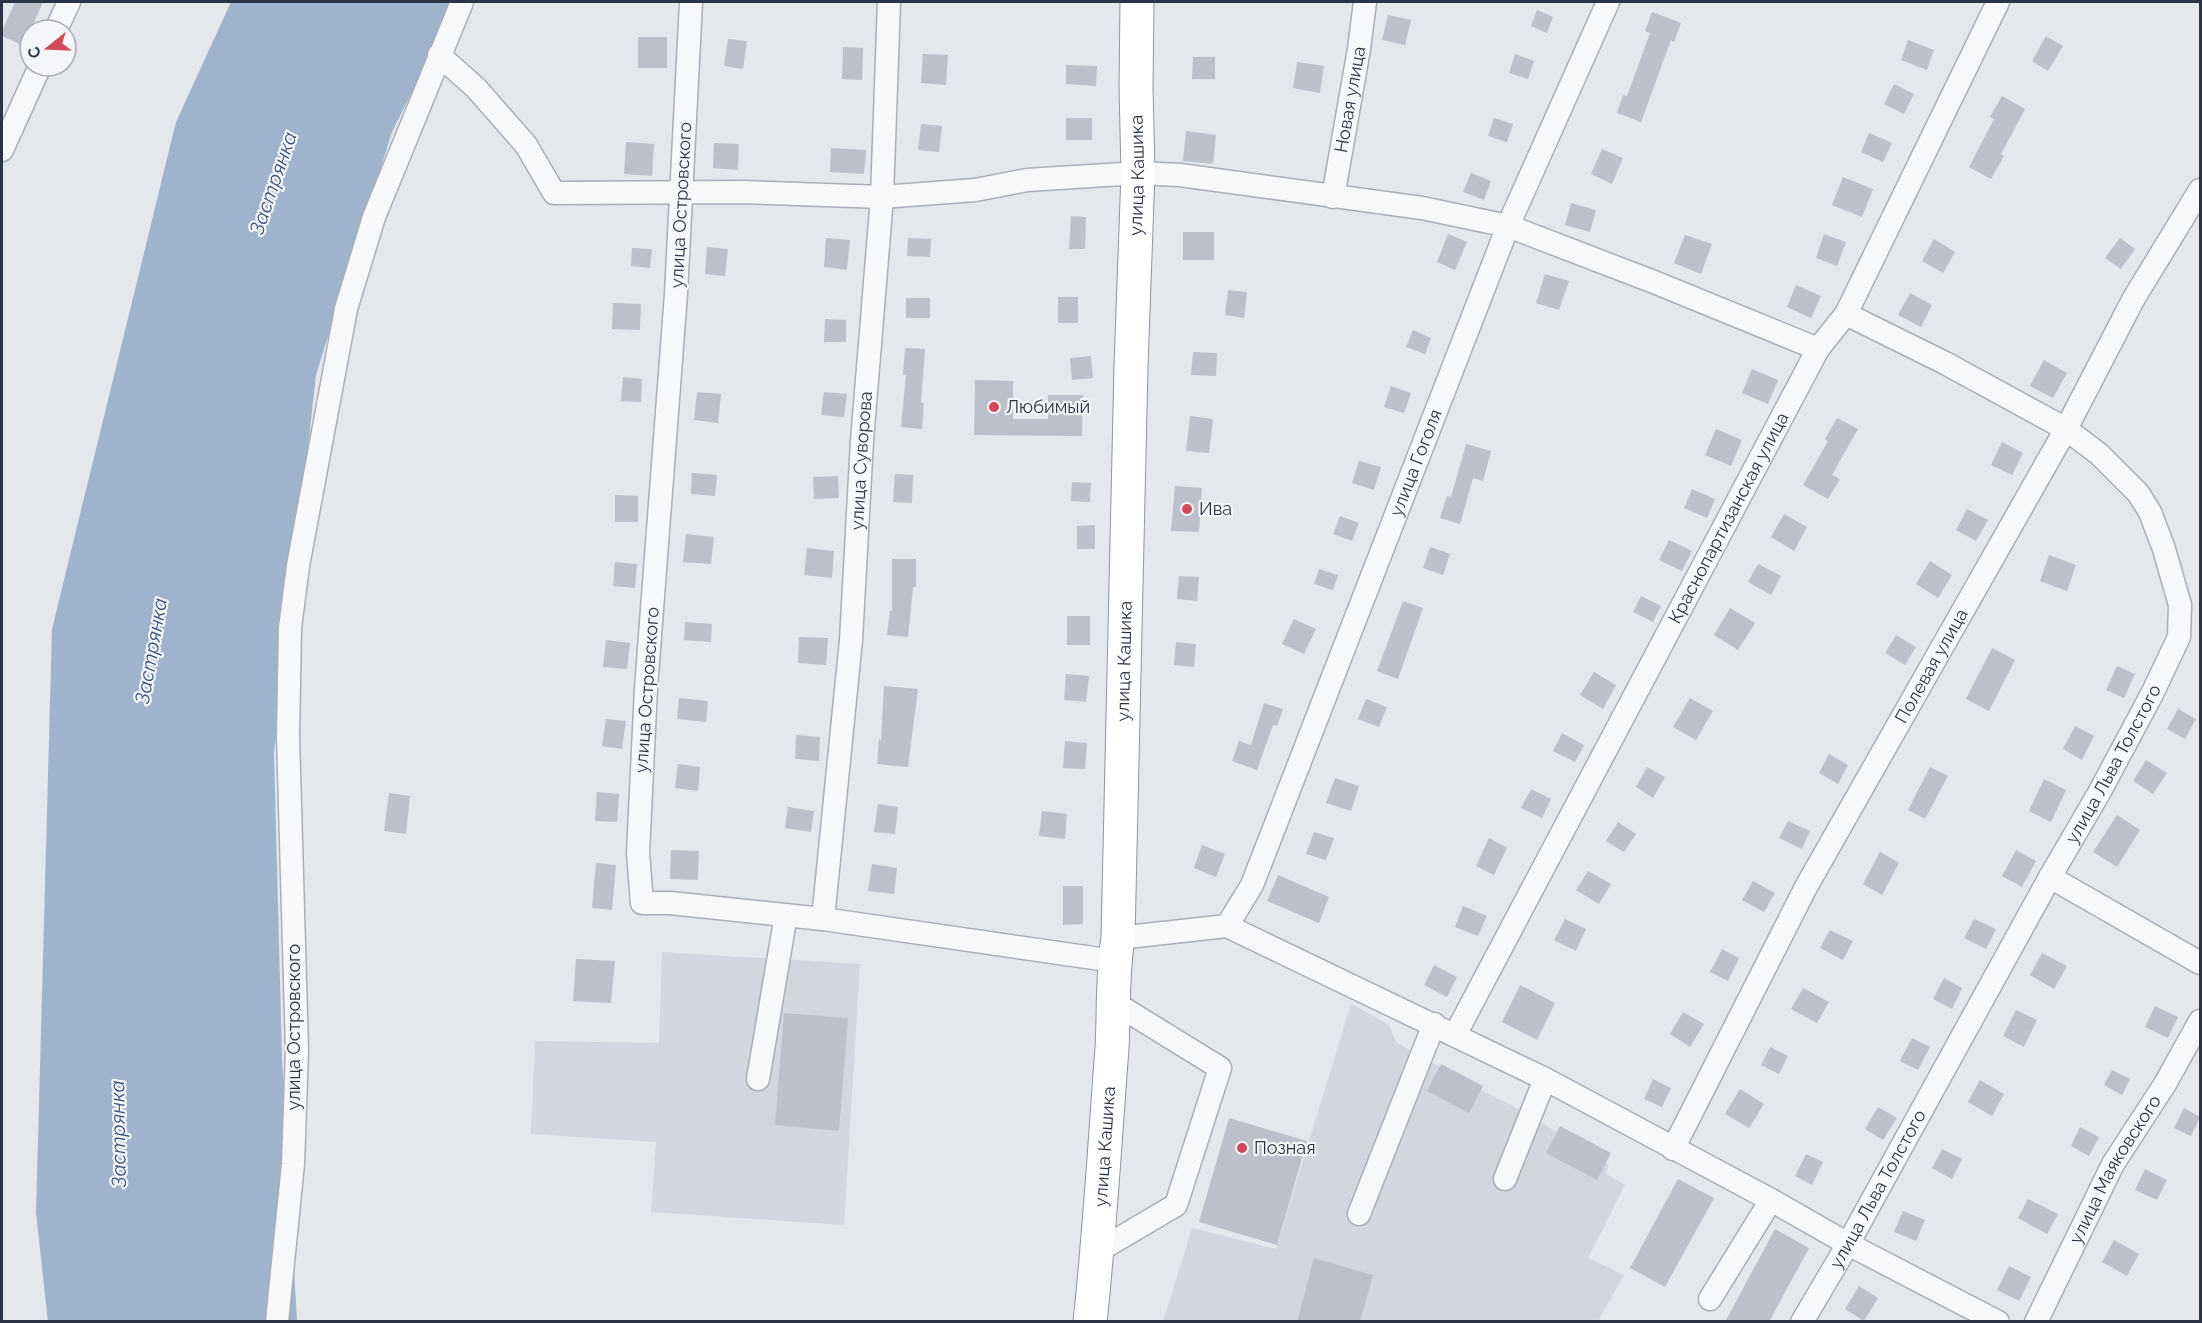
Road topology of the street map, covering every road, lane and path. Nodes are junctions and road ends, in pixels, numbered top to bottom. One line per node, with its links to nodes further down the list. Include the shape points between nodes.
1 (69, 2): 9 (street)
2 (462, 2): 10 (street, улица Островского)
3 (691, 2): 15 (street, улица Островского)
4 (889, 2): 16 (street, улица Суворова)
5 (1137, 2): 13 (highway, улица Кашика)
6 (1365, 2): 17 (street, Новая улица)
7 (1608, 2): 18 (street, улица Гоголя)
8 (1998, 2): 19 (street, Краснопартизанская улица)
9 (62, 18)
10 (439, 56): 15 (street, via 476,88 526,145 554,193); 41 (street, улица Островского, via 374,217 346,309 298,566 291,628 288,736 297,1050 293,1164)
11 (35, 78): 12 (street)
12 (2, 150)
13 (1138, 173): 16 (street, via 1027,180 975,190); 17 (street, via 1180,175); 26 (highway, улица Кашика)
14 (2200, 190): 21 (street, Полевая улица, via 2134,298)
15 (682, 192): 16 (street); 23 (street, улица Островского, via 646,688 638,853 642,903)
16 (882, 197): 24 (street, улица Суворова, via 851,640)
17 (1333, 197): 18 (street, via 1422,208)
18 (1508, 226): 20 (street); 25 (street, улица Гоголя, via 1252,885)
19 (1846, 314): 20 (street, Краснопартизанская улица); 21 (street, улица Льва Толстого)
20 (1818, 349): 31 (street, Краснопартизанская улица)
21 (2066, 429): 22 (street, улица Льва Толстого, via 2099,454 2138,493 2150,512 2164,549 2180,615 2179,637 2152,694); 34 (street, Полевая улица, via 1806,886)
22 (2050, 877): 27 (street); 38 (street, улица Льва Толстого)
23 (786, 915): 24 (street, улица Островского); 32 (street)
24 (823, 919): 26 (street, улица Островского)
25 (1227, 926): 26 (street, улица Островского); 30 (street)
26 (1116, 950): 28 (highway, улица Кашика)
27 (2200, 963)
28 (1113, 1002): 39 (highway, улица Кашика); 39 (street, via 1220,1068 1176,1205)
29 (2200, 1021): 45 (street, улица Маяковского, via 2113,1164)
30 (1434, 1024): 31 (street); 37 (street)
31 (1455, 1035): 33 (street)
32 (758, 1079)
33 (1545, 1079): 34 (street); 35 (street)
34 (1673, 1149): 36 (street)
35 (1505, 1179)
36 (1771, 1200): 38 (street); 40 (street)
37 (1359, 1214)
38 (1848, 1244): 43 (street, улица Льва Толстого); 44 (street)
39 (1098, 1251): 42 (highway, улица Кашика)
40 (1710, 1299)
41 (278, 1322)
42 (1090, 1322)
43 (1802, 1322)
44 (1998, 1322)
45 (2036, 1322)

